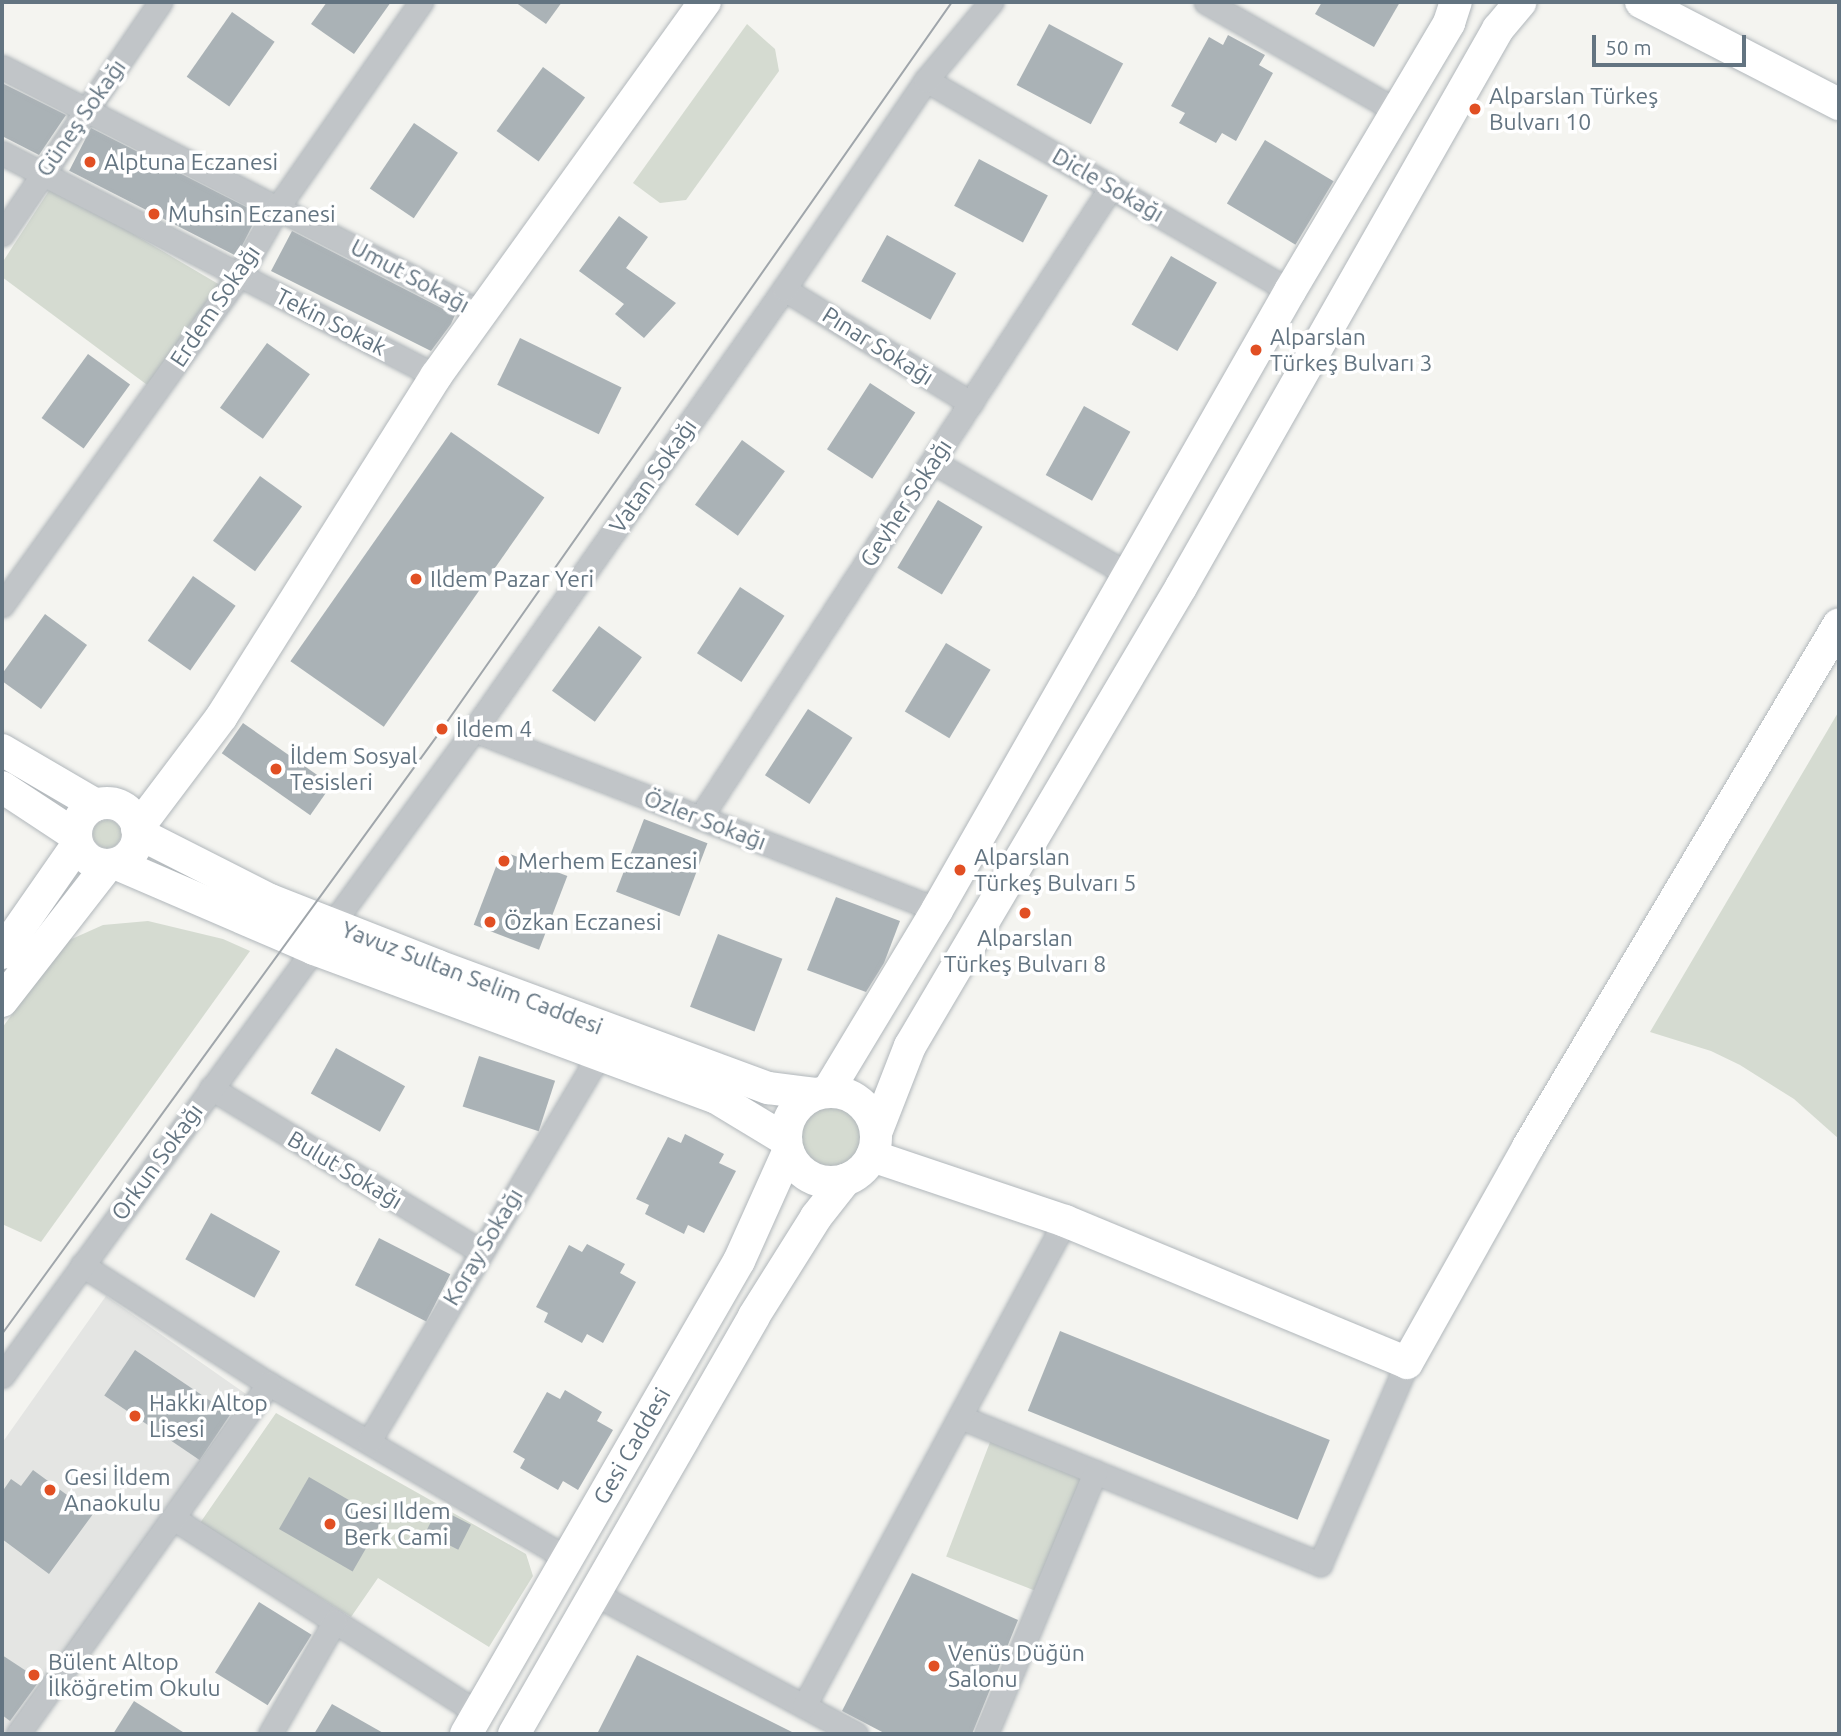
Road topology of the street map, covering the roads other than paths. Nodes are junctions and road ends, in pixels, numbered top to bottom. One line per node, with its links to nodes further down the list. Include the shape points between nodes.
1 (160, 2): 14 (street, Güneş Sokağı)
2 (421, 2): 19 (street, Erdem Sokağı)
3 (705, 2): 24 (main road)
4 (991, 2): 11 (street, Vatan Sokağı)
5 (1206, 2): 15 (street)
6 (1456, 2): 15 (main road, via 1449,23)
7 (1521, 2): 47 (main road, via 1497,29 1181,587 910,1046)
8 (1641, 2): 13 (main road)
9 (1682, 2): 12 (main road, via 1718,27)
10 (2, 67): 14 (street, Umut Sokağı)
11 (926, 79): 18 (street, Dicle Sokağı); 22 (street, Vatan Sokağı)
12 (1839, 84)
13 (1839, 104)
14 (88, 109): 17 (street, Güneş Sokağı); 19 (street, Umut Sokağı)
15 (1397, 111): 23 (main road)
16 (2, 153): 17 (street, Tekin Sokak)
17 (42, 174): 20 (street, Güneş Sokağı); 21 (street, Tekin Sokak)
18 (1111, 187): 23 (street, Dicle Sokağı); 26 (street, Gevher Sokağı)
19 (278, 207): 21 (street, Erdem Sokağı); 24 (street, Umut Sokağı)
20 (2, 234)
21 (240, 275): 25 (street, Tekin Sokak); 29 (street, Erdem Sokağı)
22 (784, 289): 26 (street, Pınar Sokağı); 32 (street, Vatan Sokağı)
23 (1290, 291): 28 (main road)
24 (482, 313): 25 (main road)
25 (436, 376): 31 (main road)
26 (971, 403): 27 (street, Gevher Sokağı)
27 (933, 462): 28 (street); 36 (street, Gevher Sokağı)
28 (1128, 574): 40 (main road)
29 (2, 605)
30 (1839, 624): 53 (main road, via 1534,1136)
31 (222, 716): 35 (main road, via 167,771 139,789); 37 (main road)
32 (474, 730): 36 (street, Özler Sokağı); 41 (street, Vatan Sokağı)
33 (2, 750): 35 (main road)
34 (2, 787): 38 (main road)
35 (101, 804): 37 (main road, via 124,808); 38 (main road, via 81,817)
36 (700, 818): 40 (street, Özler Sokağı)
37 (137, 831): 39 (main road, via 132,852); 41 (main road, Yavuz Sultan Selim Caddesi, via 270,900)
38 (76, 840): 39 (main road, via 89,860); 42 (main road)
39 (112, 864): 41 (main road, Yavuz Sultan Selim Caddesi); 43 (main road)
40 (937, 910): 46 (main road)
41 (323, 937): 44 (main road, Yavuz Sultan Selim Caddesi); 45 (street, Orkun Sokağı); 46 (main road, Yavuz Sultan Selim Caddesi, via 768,1088)
42 (2, 953)
43 (2, 1001)
44 (600, 1054): 48 (main road, Yavuz Sultan Selim Caddesi, via 715,1097); 51 (street, Koray Sokağı)
45 (211, 1088): 51 (street, Bulut Sokağı); 52 (street, Orkun Sokağı)
46 (822, 1092): 47 (main road, via 861,1102 874,1122); 48 (main road, via 797,1107 790,1117)
47 (874, 1145): 49 (main road, via 866,1166); 50 (main road)
48 (787, 1146): 49 (main road, via 801,1171 811,1177); 60 (main road, Gesi Caddesi, via 739,1261)
49 (846, 1180): 61 (main road, Gesi Caddesi, via 816,1217 754,1316)
50 (1065, 1221): 53 (main road); 56 (street)
51 (480, 1251): 57 (street, Koray Sokağı)
52 (82, 1265): 54 (street, Orkun Sokağı); 55 (street)
53 (1407, 1363): 58 (street, via 1320,1564)
54 (2, 1376)
55 (269, 1384): 57 (street); 59 (street)
56 (960, 1417): 58 (street); 63 (street)
57 (369, 1441): 60 (street)
58 (1095, 1472): 69 (street)
59 (173, 1518): 62 (street); 65 (street)
60 (567, 1558): 64 (main road, Gesi Caddesi)
61 (595, 1594): 63 (street); 67 (main road, Gesi Caddesi)
62 (335, 1621): 64 (street); 66 (street)
63 (804, 1706): 68 (street)
64 (472, 1723)
65 (18, 1734)
66 (270, 1734)
67 (514, 1734)
68 (856, 1734)
69 (986, 1734)

